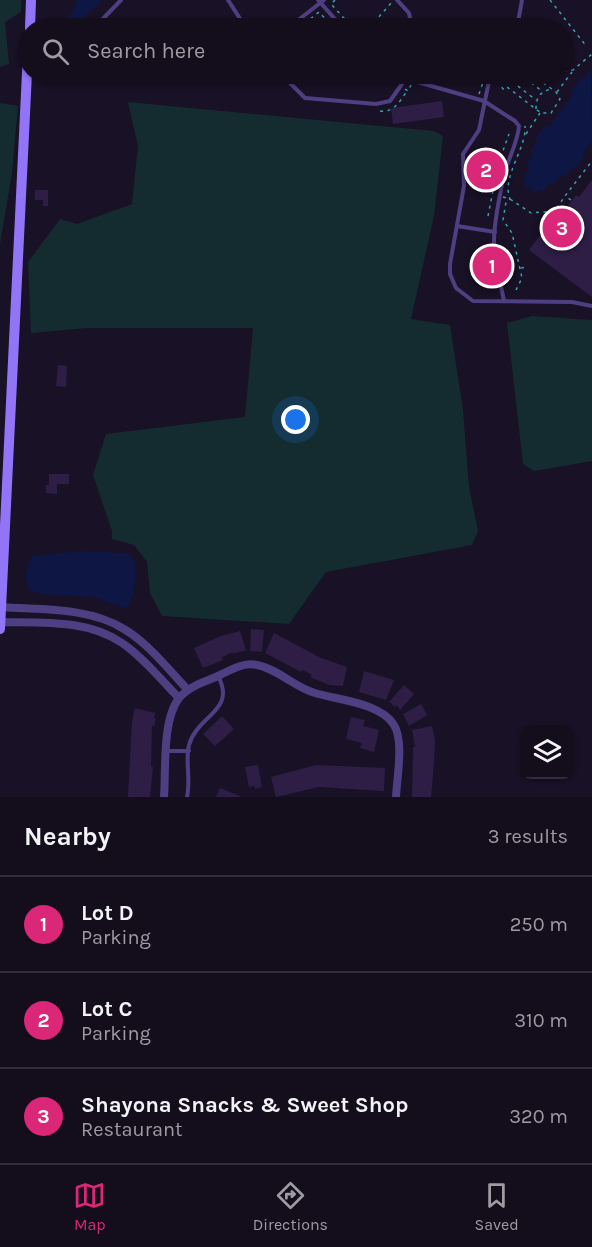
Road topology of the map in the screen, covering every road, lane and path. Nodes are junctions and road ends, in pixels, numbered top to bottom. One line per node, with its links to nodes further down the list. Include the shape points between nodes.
1 (31, 0): 9 (main road)
2 (122, 0): 10 (lane)
3 (228, 0): 11 (lane)
4 (335, 0): 16 (path, via 331,4)
5 (395, 0): 17 (path); 18 (lane)
6 (522, 0): 19 (lane)
7 (550, 0): 20 (path)
8 (321, 1): 12 (lane); 15 (lane)
9 (30, 18)
10 (104, 18)
11 (240, 18)
12 (300, 18)
13 (312, 18): 14 (path, via 319,12)
14 (325, 18)
15 (335, 18)
16 (344, 18)
17 (378, 18)
18 (411, 18)
19 (519, 18)
20 (564, 18)
21 (574, 30): 22 (path)
22 (587, 47)
23 (592, 54): 24 (path)
24 (574, 69)
25 (26, 84): 62 (main road)
26 (291, 84): 27 (lane, via 304,98 376,104 390,101)
27 (403, 84)
28 (424, 84): 42 (lane)
29 (488, 84): 42 (lane)
30 (499, 84): 36 (path, via 504,90)
31 (505, 84): 36 (path)
32 (515, 84): 41 (path)
33 (533, 84): 39 (path)
34 (545, 84): 37 (path)
35 (562, 84): 40 (path)
36 (507, 87): 43 (path)
37 (551, 88): 39 (path); 40 (path)
38 (408, 91): 44 (path, via 397,106)
39 (542, 91): 41 (path)
40 (556, 92): 45 (path, via 560,99 551,113)
41 (536, 100): 43 (path)
42 (484, 102): 51 (lane, via 519,126); 55 (lane, via 479,130 463,154 465,178)
43 (536, 109): 45 (path)
44 (380, 111)
45 (541, 113): 48 (path)
46 (524, 123): 48 (path)
47 (509, 134): 54 (path)
48 (526, 134): 52 (path, via 512,175)
49 (592, 161): 50 (path)
50 (566, 196): 52 (path, via 555,211 531,213); 53 (path)
51 (500, 197): 52 (path); 56 (lane)
52 (510, 199): 58 (path, via 503,220 512,233)
53 (571, 200)
54 (488, 216)
55 (457, 226): 56 (lane); 60 (lane, via 450,264 456,288 473,301)
56 (495, 232): 60 (lane)
57 (526, 267): 58 (path)
58 (520, 268): 59 (path, via 522,278)
59 (516, 290)
60 (504, 301): 61 (lane)
61 (592, 306)
62 (1, 607): 63 (street); 64 (main road)
63 (54, 611): 65 (street); 68 (street, via 94,617 123,628)
64 (0, 622): 65 (street); 66 (main road)
65 (53, 624): 69 (street, via 93,629 122,643)
66 (0, 629)
67 (218, 676): 68 (street); 71 (lane, via 223,701 193,736); 74 (street, via 244,664 264,666 311,692 386,714 398,735)
68 (188, 690): 69 (street)
69 (179, 698): 70 (street, via 170,718)
70 (167, 751): 71 (lane); 72 (street)
71 (189, 752): 73 (lane)
72 (164, 797)
73 (187, 797)
74 (396, 797)

